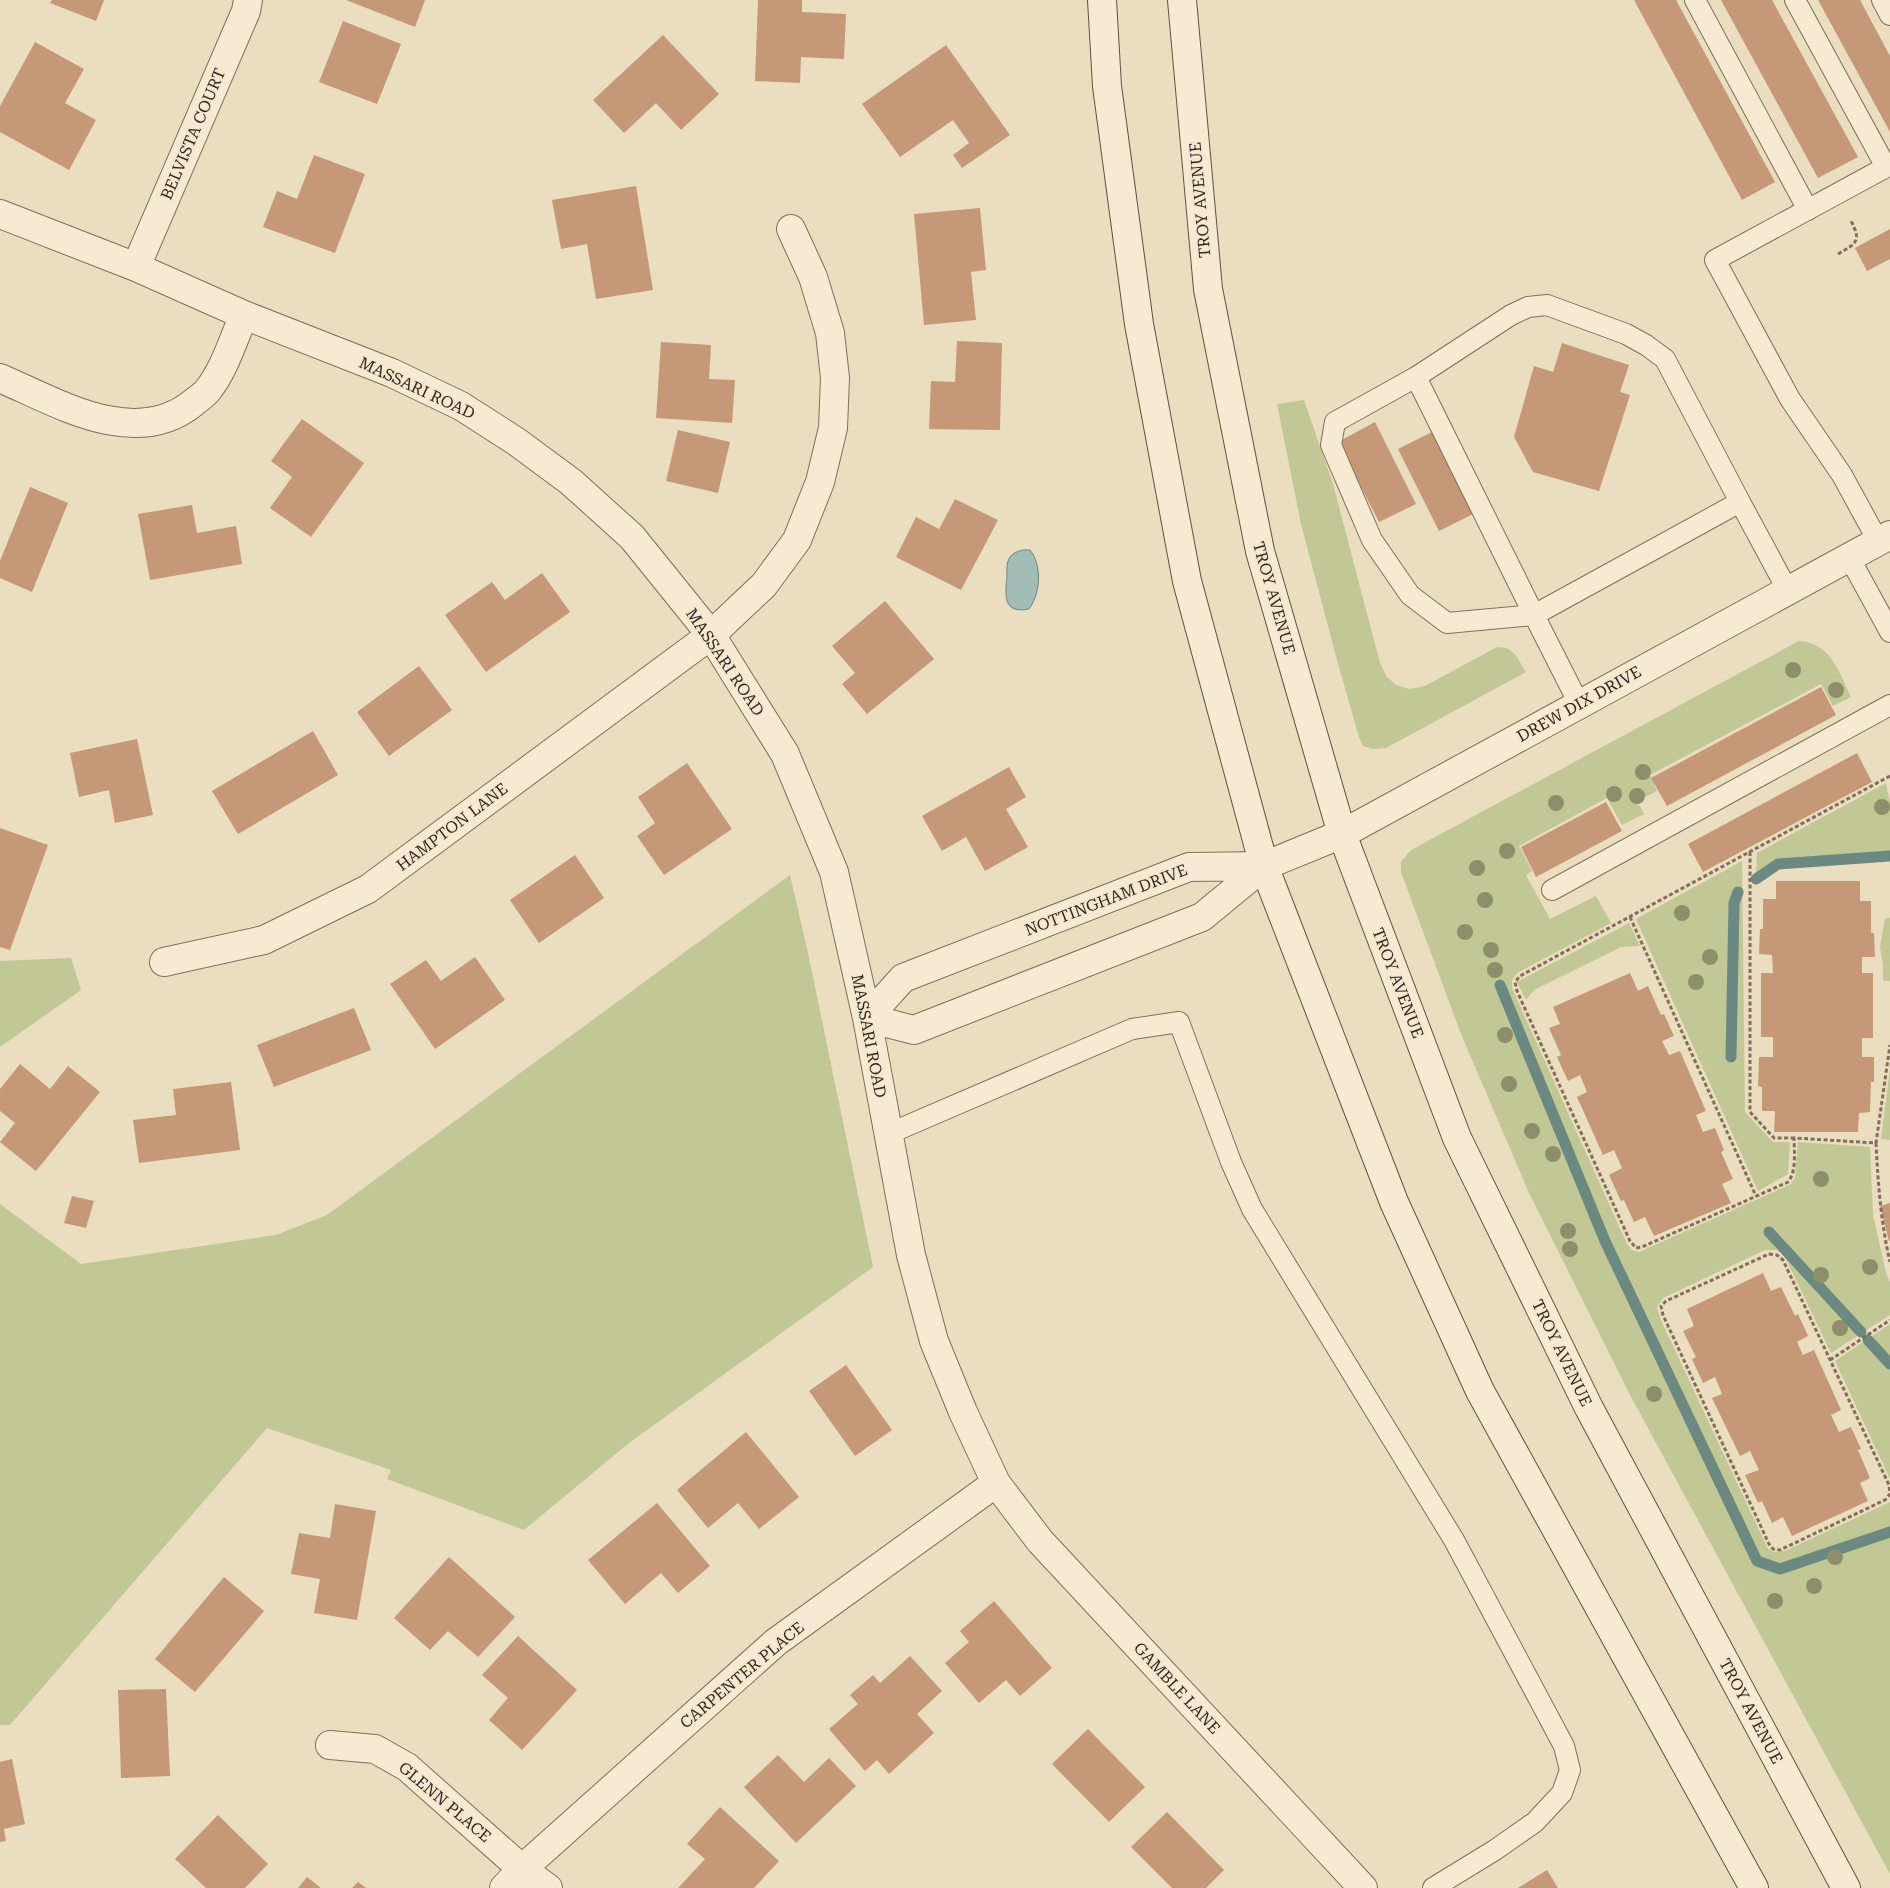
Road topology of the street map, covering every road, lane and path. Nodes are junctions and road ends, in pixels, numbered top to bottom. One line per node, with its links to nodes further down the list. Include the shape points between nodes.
1 (248, 0): 14 (street, BELVISTA COURT)
2 (1102, 0): 30 (street, via 1107,86 1140,334 1187,581)
3 (1182, 0): 28 (street, TROY AVENUE, via 1208,289 1260,551)
4 (1695, 0): 10 (lane)
5 (1795, 0): 8 (lane)
6 (1882, 0): 7 (lane)
7 (1890, 15)
8 (1888, 166): 9 (lane)
9 (1837, 194): 10 (lane); 13 (path, via 1857,232 1853,246)
10 (1808, 210): 19 (lane, via 1715,260 1790,399)
11 (0, 214): 14 (street, MASSARI ROAD)
12 (791, 229): 24 (street, HAMPTON LANE, via 813,277 830,333 835,378 833,428 820,482 797,540 764,586)
13 (1838, 254)
14 (136, 267): 15 (street, MASSARI ROAD)
15 (244, 314): 17 (street, via 221,371 206,392 182,412 157,422 126,423 93,417); 24 (street, MASSARI ROAD, via 392,373 461,406 517,442 571,482 632,537)
16 (1416, 377): 18 (lane, via 1528,307 1547,305 1626,334 1665,359); 22 (lane); 22 (lane, via 1335,422 1331,445 1372,540 1410,595 1447,623)
17 (0, 378)
18 (1740, 502): 21 (lane); 22 (lane)
19 (1884, 538): 20 (street, DREW DIX DRIVE)
20 (1849, 557): 21 (street, DREW DIX DRIVE); 23 (lane)
21 (1788, 591): 25 (street, DREW DIX DRIVE)
22 (1534, 615): 25 (lane)
23 (1890, 632)
24 (711, 635): 33 (street, HAMPTON LANE, via 368,889 264,940); 34 (street, MASSARI ROAD, via 786,754 834,872)
25 (1579, 704): 28 (street, DREW DIX DRIVE)
26 (1890, 705): 31 (lane)
27 (1890, 776): 29 (path)
28 (1342, 834): 30 (street, DREW DIX DRIVE); 51 (street, TROY AVENUE, via 1457,1138 1589,1408)
29 (1750, 852): 32 (path); 37 (path, via 1750,1112 1774,1138)
30 (1264, 866): 34 (street, NOTTINGHAM DRIVE, via 1189,867 1180,870 903,978); 34 (street, via 1202,917 914,1030); 50 (street, via 1394,1202 1480,1390)
31 (1552, 890)
32 (1630, 917): 39 (path); 39 (path, via 1520,976 1515,982 1630,1241 1636,1248 1642,1247)
33 (164, 962)
34 (867, 1018): 36 (street, MASSARI ROAD)
35 (1890, 1045): 38 (path)
36 (888, 1134): 43 (street, MASSARI ROAD, via 911,1255 934,1341); 49 (lane, via 1132,1029 1179,1022 1252,1209 1454,1540 1564,1746 1570,1770 1562,1793 1535,1822)
37 (1794, 1138): 38 (path); 39 (path, via 1791,1178)
38 (1876, 1143): 40 (path, via 1882,1229)
39 (1756, 1196)
40 (1890, 1262)
41 (1890, 1320): 42 (path)
42 (1830, 1360): 42 (path, via 1783,1260 1777,1255 1769,1254 1661,1306 1773,1549 1780,1550 1885,1500 1890,1494 1890,1486)
43 (996, 1483): 45 (street, CARPENTER PLACE, via 776,1642); 48 (street, GAMBLE LANE, via 1040,1541)
44 (330, 1745): 45 (street, GLENN PLACE, via 375,1750 407,1767)
45 (522, 1868): 46 (street, CARPENTER PLACE); 47 (street, GLENN PLACE)
46 (504, 1888)
47 (548, 1888)
48 (1363, 1888)
49 (1434, 1888)
50 (1754, 1888)
51 (1846, 1888)

